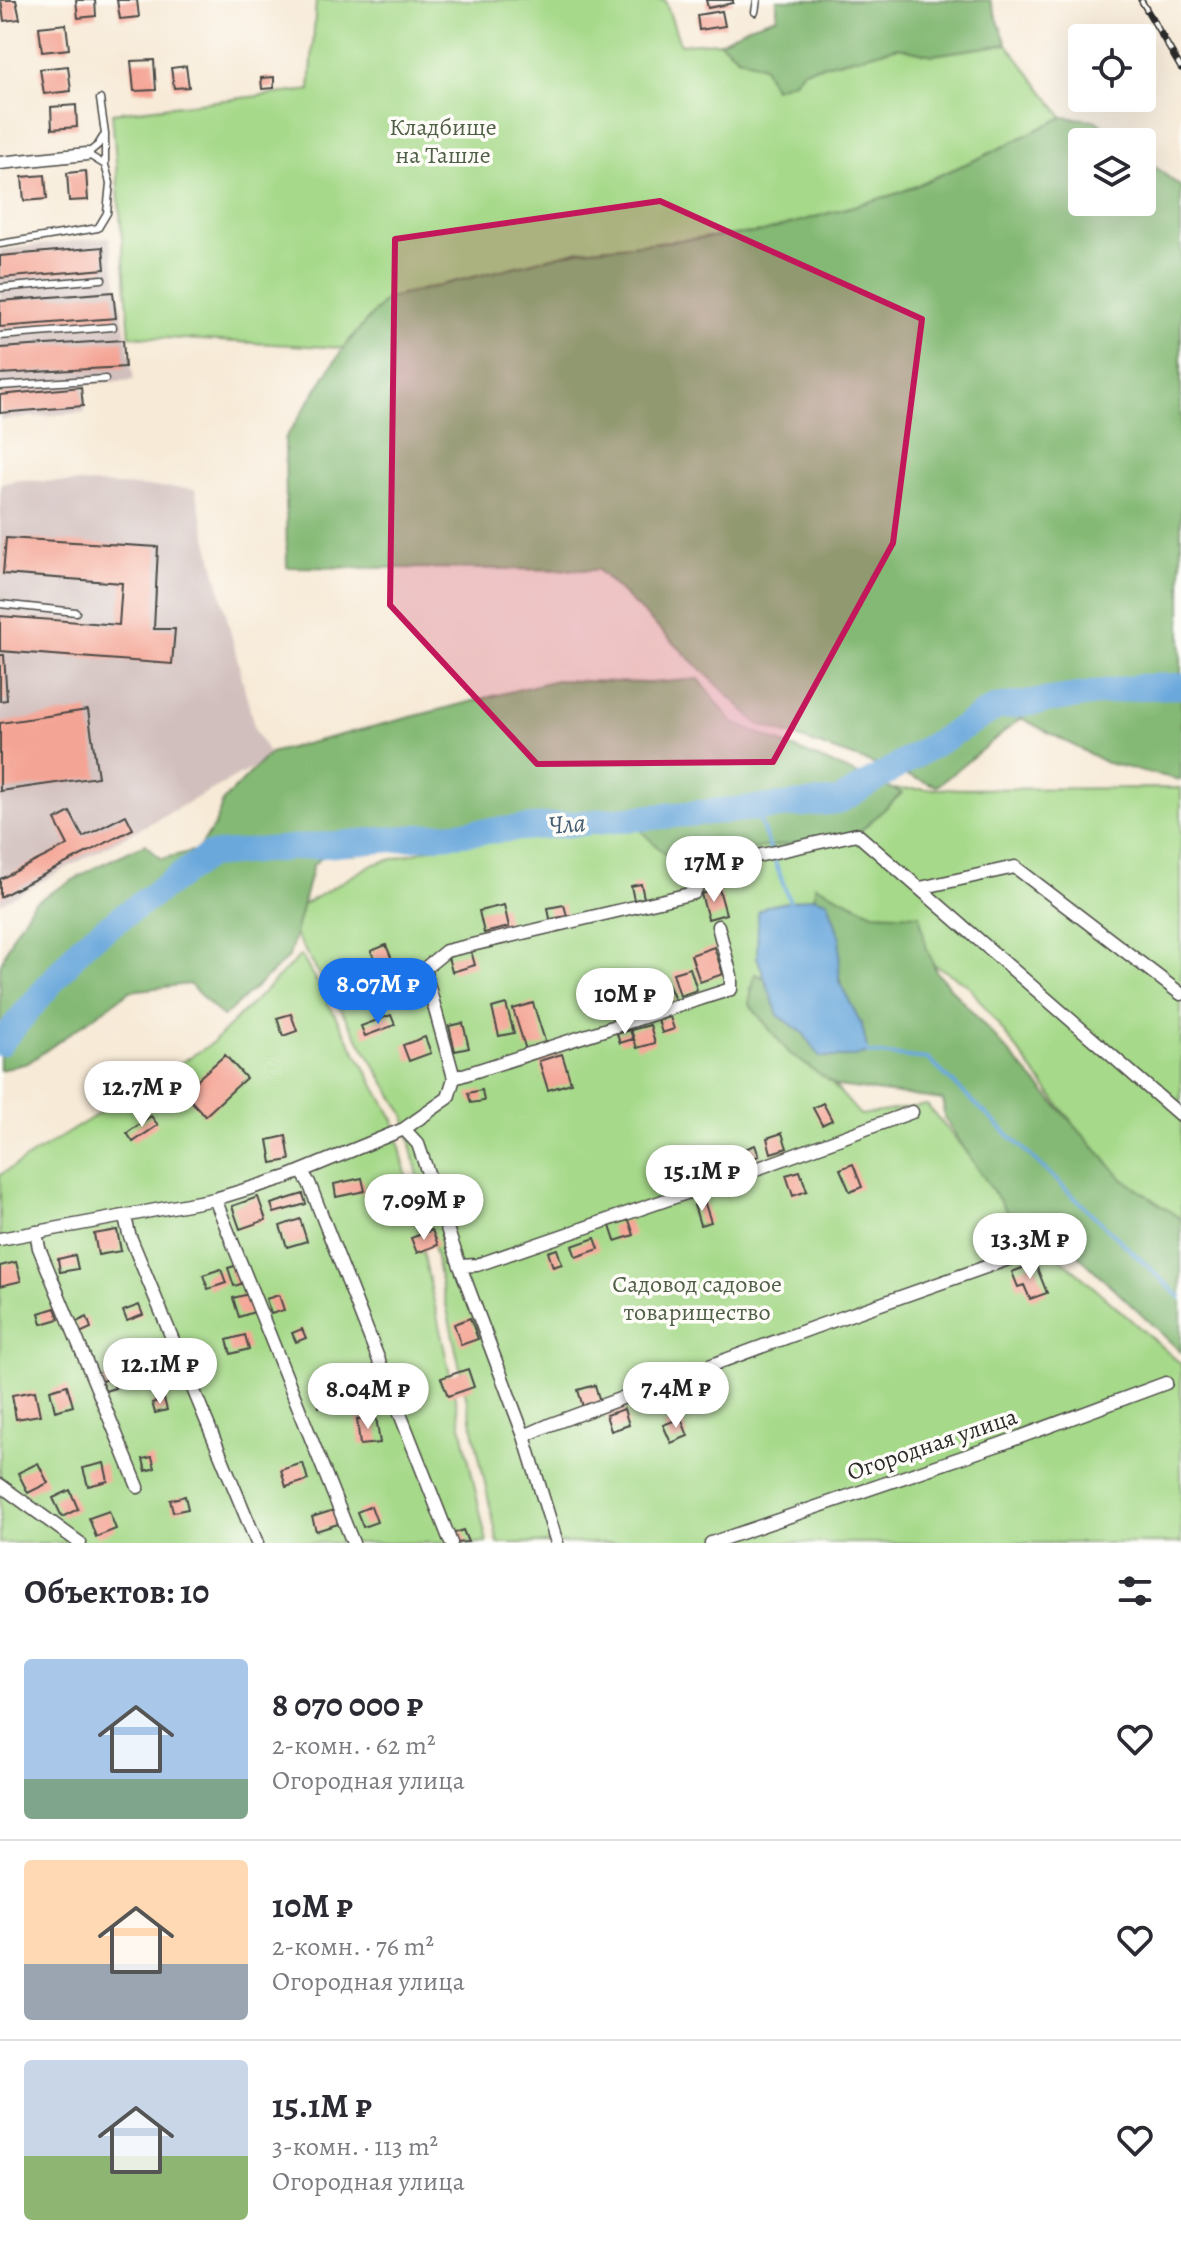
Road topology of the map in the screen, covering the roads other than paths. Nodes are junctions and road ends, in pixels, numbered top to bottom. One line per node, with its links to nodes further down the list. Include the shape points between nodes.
1 (757, 0): 2 (lane)
2 (755, 12)
3 (100, 99): 4 (lane)
4 (105, 134): 5 (lane); 7 (lane)
5 (87, 154): 6 (street); 7 (lane)
6 (0, 163)
7 (105, 165): 8 (lane, via 110,183 107,213 98,228)
8 (0, 244)
9 (102, 279): 10 (lane)
10 (0, 288)
11 (113, 327): 12 (lane)
12 (0, 336)
13 (105, 379): 14 (lane)
14 (0, 386)
15 (0, 604): 16 (lane)
16 (76, 612)
17 (920, 888): 19 (street, via 1015,867); 20 (street, via 857,834 707,867 694,893 446,951 424,969); 22 (street)
18 (718, 926): 20 (street, via 731,989)
19 (1181, 994)
20 (454, 1078): 23 (street, via 448,1098)
21 (912, 1112): 30 (street, via 593,1226)
22 (1180, 1115)
23 (404, 1129): 24 (street); 30 (street, via 418,1144)
24 (302, 1172): 25 (street); 38 (street)
25 (215, 1199): 26 (street); 37 (street)
26 (125, 1217): 27 (street); 36 (street)
27 (36, 1232): 28 (street); 34 (street)
28 (0, 1239)
29 (1037, 1249): 32 (street)
30 (460, 1266): 32 (street)
31 (1166, 1383): 40 (street, Огородная улица)
32 (524, 1436): 39 (street)
33 (0, 1485): 35 (street)
34 (138, 1487)
35 (80, 1543)
36 (257, 1543)
37 (353, 1543)
38 (451, 1543)
39 (557, 1543)
40 (711, 1543)

